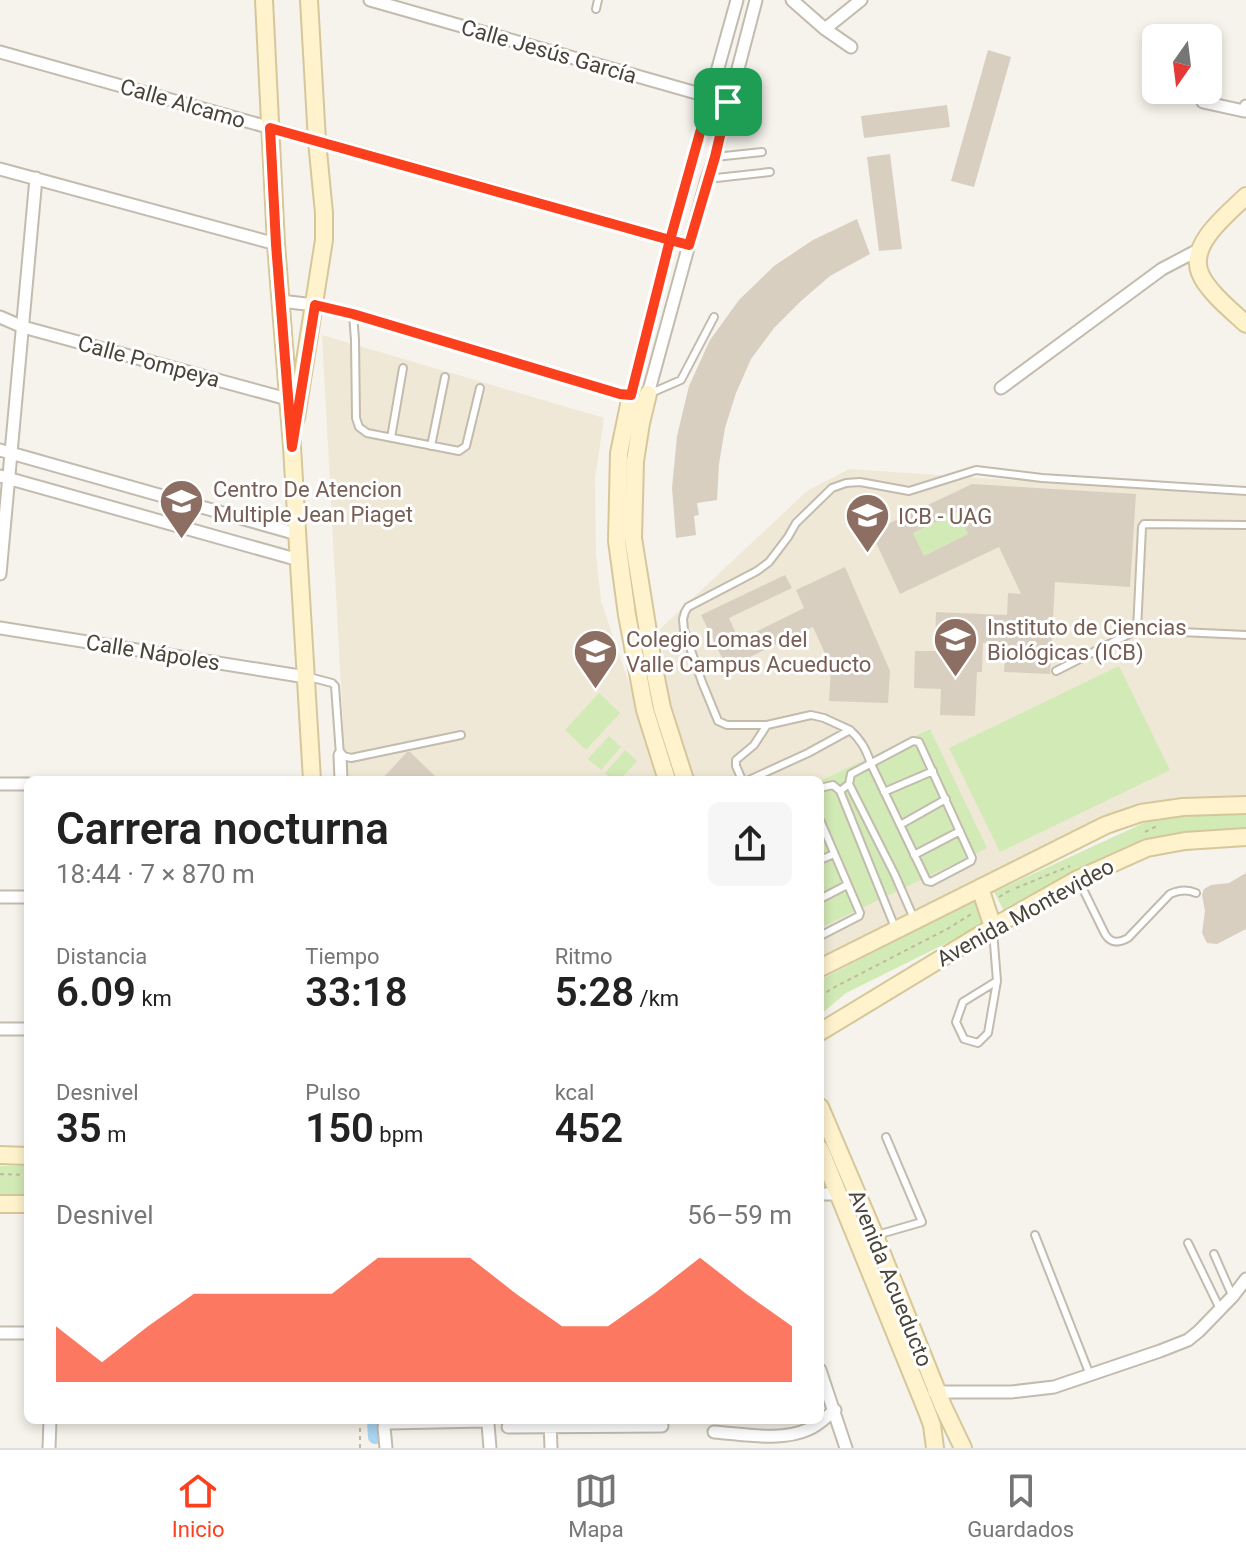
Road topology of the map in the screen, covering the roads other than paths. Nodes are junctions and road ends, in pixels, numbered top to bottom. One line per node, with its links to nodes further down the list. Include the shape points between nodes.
1 (264, 0): 17 (street)
2 (309, 0): 18 (street)
3 (370, 0): 13 (street, Calle Jesús García)
4 (598, 0): 9 (lane)
5 (737, 0): 13 (street)
6 (756, 0): 14 (street)
7 (792, 0): 10 (street)
8 (861, 0): 10 (street)
9 (596, 9)
10 (825, 29): 11 (street)
11 (851, 47)
12 (0, 52): 17 (street, Calle Alcamo)
13 (710, 97): 14 (street, Calle Jesús García); 26 (street)
14 (728, 102): 20 (street)
15 (1212, 104): 16 (street, via 1244,111)
16 (1246, 106)
17 (270, 128): 18 (street, Calle Alcamo); 27 (street)
18 (317, 141): 26 (street, Calle Alcamo); 31 (street, via 324,240)
19 (762, 152): 20 (lane)
20 (715, 157): 24 (street)
21 (0, 169): 23 (street)
22 (770, 172): 24 (lane)
23 (36, 178): 27 (street); 36 (street)
24 (707, 179): 28 (street)
25 (1246, 196): 29 (street)
26 (670, 240): 28 (street, Calle Alcamo); 42 (street)
27 (276, 244): 30 (street)
28 (689, 245): 41 (street)
29 (1200, 249): 35 (street, via 1199,272); 40 (street, via 1162,269)
30 (280, 301): 31 (street); 43 (street)
31 (315, 305): 32 (street); 43 (street)
32 (353, 314): 42 (street); 44 (lane, via 356,418 367,433)
33 (0, 317): 36 (street, Calle Pompeya)
34 (714, 317): 41 (lane, via 681,380)
35 (1246, 324)
36 (23, 327): 43 (street, Calle Pompeya); 46 (street)
37 (403, 368): 44 (lane)
38 (445, 377): 45 (lane)
39 (480, 388): 45 (lane, via 466,446 459,451)
40 (1001, 388)
41 (648, 394): 58 (street, via 635,461 633,538 653,663)
42 (631, 395): 58 (street, via 619,453 617,541 627,615)
43 (293, 400): 50 (street)
44 (391, 438): 45 (lane)
45 (431, 446)
46 (6, 452): 47 (street); 50 (street)
47 (5, 477): 51 (street); 52 (street)
48 (1246, 491): 59 (lane, via 976,470 909,491 860,482 832,488 796,523 769,562 688,607 683,619 718,721)
49 (1246, 525): 54 (lane, via 1144,524)
50 (297, 534): 51 (street)
51 (299, 560): 57 (street)
52 (0, 574)
53 (0, 628): 57 (street, Calle Nápoles)
54 (1137, 630): 55 (lane); 56 (lane)
55 (1246, 635)
56 (1056, 671)
57 (306, 677): 62 (lane, via 335,686); 65 (street)
58 (654, 709): 67 (street); 68 (street)
59 (767, 725): 60 (lane, via 811,715); 69 (lane, via 736,760)
60 (850, 730): 63 (lane, via 863,743); 70 (lane)
61 (461, 735): 62 (lane, via 351,758)
62 (340, 755): 66 (street)
63 (871, 764): 64 (lane, via 913,741 921,744); 73 (lane, via 851,774); 76 (lane)
64 (933, 771): 76 (lane); 77 (lane)
65 (312, 776)
66 (341, 776)
67 (666, 776)
68 (683, 776)
69 (740, 776)
70 (758, 776)
71 (0, 784): 72 (street)
72 (24, 784)
73 (849, 784): 75 (lane); 93 (lane)
74 (824, 787): 75 (lane, via 833,785)
75 (840, 791): 95 (lane)
76 (884, 792): 79 (lane)
77 (946, 799): 79 (lane); 80 (lane)
78 (1246, 805): 88 (street, Avenida Montevideo, via 1141,813)
79 (900, 825): 84 (lane)
80 (960, 831): 84 (lane); 84 (lane, via 972,858 958,868 928,882)
81 (824, 832): 83 (lane)
82 (1246, 837): 86 (street, Avenida Montevideo, via 1147,848)
83 (834, 854): 85 (lane); 87 (lane)
84 (914, 855)
85 (824, 858)
86 (1078, 879): 89 (lane, via 1114,942 1128,938 1170,894); 94 (street, Avenida Montevideo)
87 (847, 885): 92 (lane); 96 (lane, via 859,916)
88 (980, 888): 93 (street, Avenida Montevideo); 94 (street)
89 (1196, 893)
90 (0, 897): 91 (street)
91 (24, 897)
92 (824, 897)
93 (915, 921): 95 (street, Avenida Montevideo)
94 (993, 927): 98 (lane); 101 (street, Avenida Montevideo)
95 (896, 930): 97 (street, Avenida Montevideo)
96 (824, 934)
97 (824, 966)
98 (997, 981): 98 (lane, via 963,1002 956,1022 964,1039 978,1043 988,1033)
99 (0, 1029): 100 (street)
100 (24, 1029)
101 (824, 1030)
102 (824, 1130): 104 (street, Avenida Acueducto)
103 (886, 1137): 112 (lane, via 922,1222)
104 (828, 1153): 108 (street, Avenida Acueducto); 112 (street, Avenida Acueducto)
105 (0, 1155): 106 (street)
106 (24, 1156)
107 (824, 1194): 108 (street)
108 (838, 1194): 122 (street, Avenida Acueducto)
109 (0, 1204): 110 (street)
110 (24, 1204)
111 (1035, 1235): 120 (lane)
112 (875, 1236): 123 (street, Avenida Acueducto)
113 (1188, 1243): 117 (lane)
114 (1214, 1254): 116 (lane)
115 (1246, 1279): 116 (street)
116 (1233, 1296): 117 (street)
117 (1220, 1309): 120 (street, via 1188,1340)
118 (0, 1333): 119 (street)
119 (24, 1333)
120 (1090, 1375): 123 (street, via 1034,1391)
121 (824, 1381): 124 (street)
122 (919, 1392): 123 (street); 139 (street, Avenida Acueducto)
123 (937, 1392): 140 (street, Avenida Acueducto)
124 (835, 1410): 125 (street); 138 (street)
125 (824, 1419)
126 (50, 1424): 134 (street)
127 (387, 1424): 135 (street)
128 (488, 1424): 136 (street)
129 (550, 1424): 131 (street); 132 (street); 137 (street)
130 (818, 1424): 133 (street, via 798,1434)
131 (662, 1426)
132 (508, 1427)
133 (714, 1432)
134 (49, 1448)
135 (386, 1448)
136 (490, 1448)
137 (551, 1448)
138 (846, 1448)
139 (935, 1448)
140 (963, 1448)

